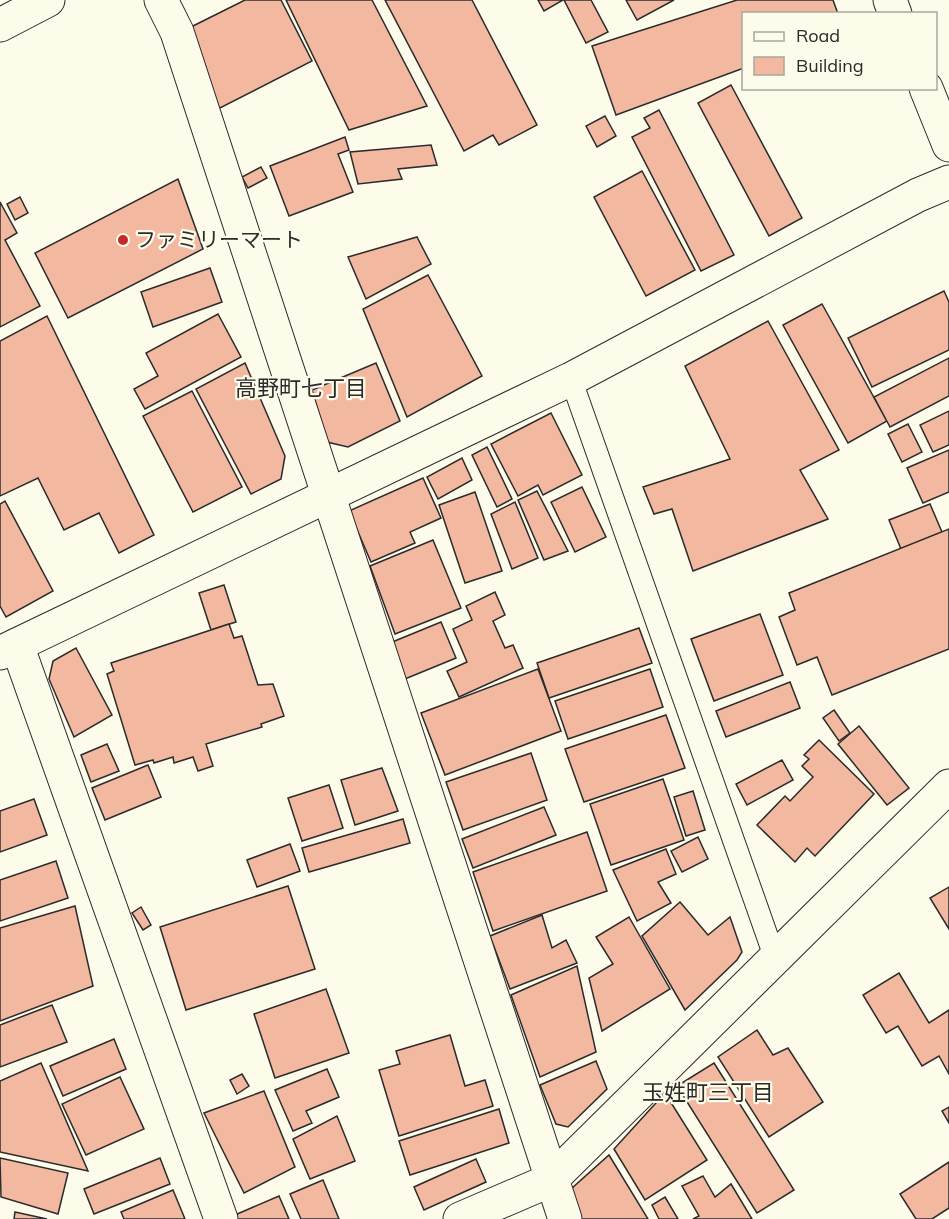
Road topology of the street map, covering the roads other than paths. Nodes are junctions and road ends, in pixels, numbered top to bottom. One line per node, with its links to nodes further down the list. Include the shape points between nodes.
1 (48, 0): 3 (street)
2 (161, 0): 8 (street, via 177,32)
3 (0, 25)
4 (927, 90): 5 (street)
5 (949, 145)
6 (949, 183): 7 (street, via 918,195)
7 (572, 379): 8 (street); 11 (lane)
8 (327, 495): 9 (street); 12 (street)
9 (9, 649): 13 (street)
10 (949, 786): 11 (street)
11 (775, 958): 12 (street)
12 (551, 1180): 14 (street); 15 (street)
13 (221, 1219)
14 (460, 1219)
15 (565, 1219)

